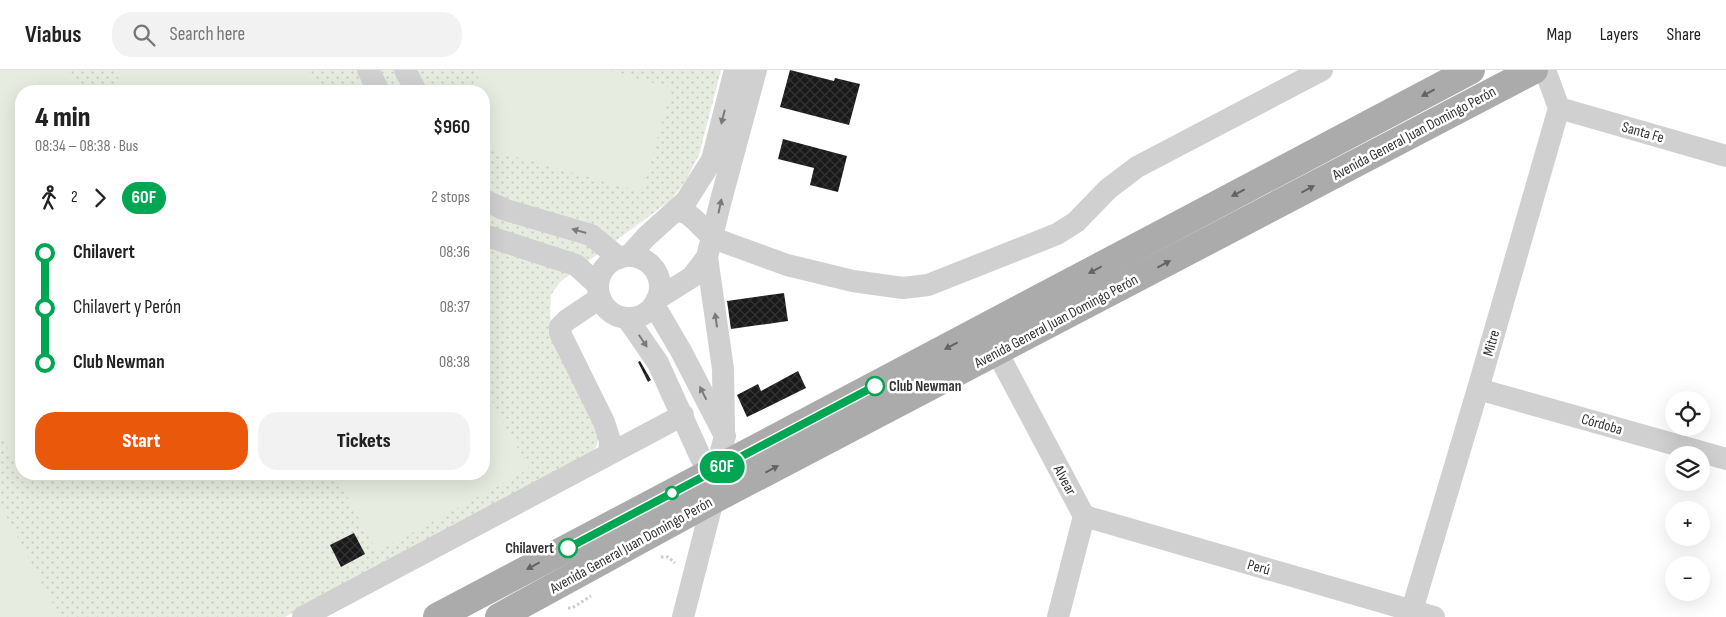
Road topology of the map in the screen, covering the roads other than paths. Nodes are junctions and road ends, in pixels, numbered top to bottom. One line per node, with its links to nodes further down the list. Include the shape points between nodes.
1 (368, 70): 9 (street)
2 (405, 70): 10 (street)
3 (735, 70): 14 (street, one-way to 14, via 712,160)
4 (756, 70): 16 (street, one-way to 4)
5 (1322, 70): 16 (street, via 1137,167 1108,189 1076,222 1057,234 928,285 904,288 853,281)
6 (1471, 70): 27 (main road, Avenida General Juan Domingo Perón, one-way to 27)
7 (1534, 70): 21 (main road, Avenida General Juan Domingo Perón, one-way to 7)
8 (1545, 70): 11 (street)
9 (376, 85)
10 (413, 85)
11 (1559, 108): 12 (street, Santa Fe); 22 (street, Mitre)
12 (1726, 156)
13 (490, 203): 17 (street, one-way to 13, via 591,235)
14 (677, 210): 16 (street, via 696,221); 17 (street)
15 (490, 237): 18 (street, via 576,265)
16 (710, 248): 19 (street, via 692,277); 24 (street, one-way to 16, via 723,369)
17 (624, 257): 18 (street, via 604,268); 19 (street, via 639,258 654,270 660,289)
18 (599, 292): 20 (street, via 610,312); 25 (street, via 560,327 560,333 604,422 610,441)
19 (656, 302): 20 (street, via 642,315); 24 (street, one-way to 19)
20 (628, 318): 23 (street, one-way to 23, via 658,363)
21 (997, 352): 28 (main road, Avenida General Juan Domingo Perón, one-way to 21); 29 (street, Alvear)
22 (1478, 389): 26 (street, Córdoba); 30 (street, Mitre)
23 (682, 415): 25 (street); 27 (street, via 701,458)
24 (725, 436): 27 (street)
25 (609, 454): 31 (street)
26 (1726, 459)
27 (716, 470): 28 (street); 32 (main road, Avenida General Juan Domingo Perón, one-way to 32)
28 (714, 500): 33 (main road, Avenida General Juan Domingo Perón); 34 (street)
29 (1084, 516): 30 (street, Perú); 35 (street)
30 (1411, 614): 36 (street, Perú)
31 (303, 617)
32 (437, 617)
33 (499, 617)
34 (683, 617)
35 (1058, 617)
36 (1434, 617)

